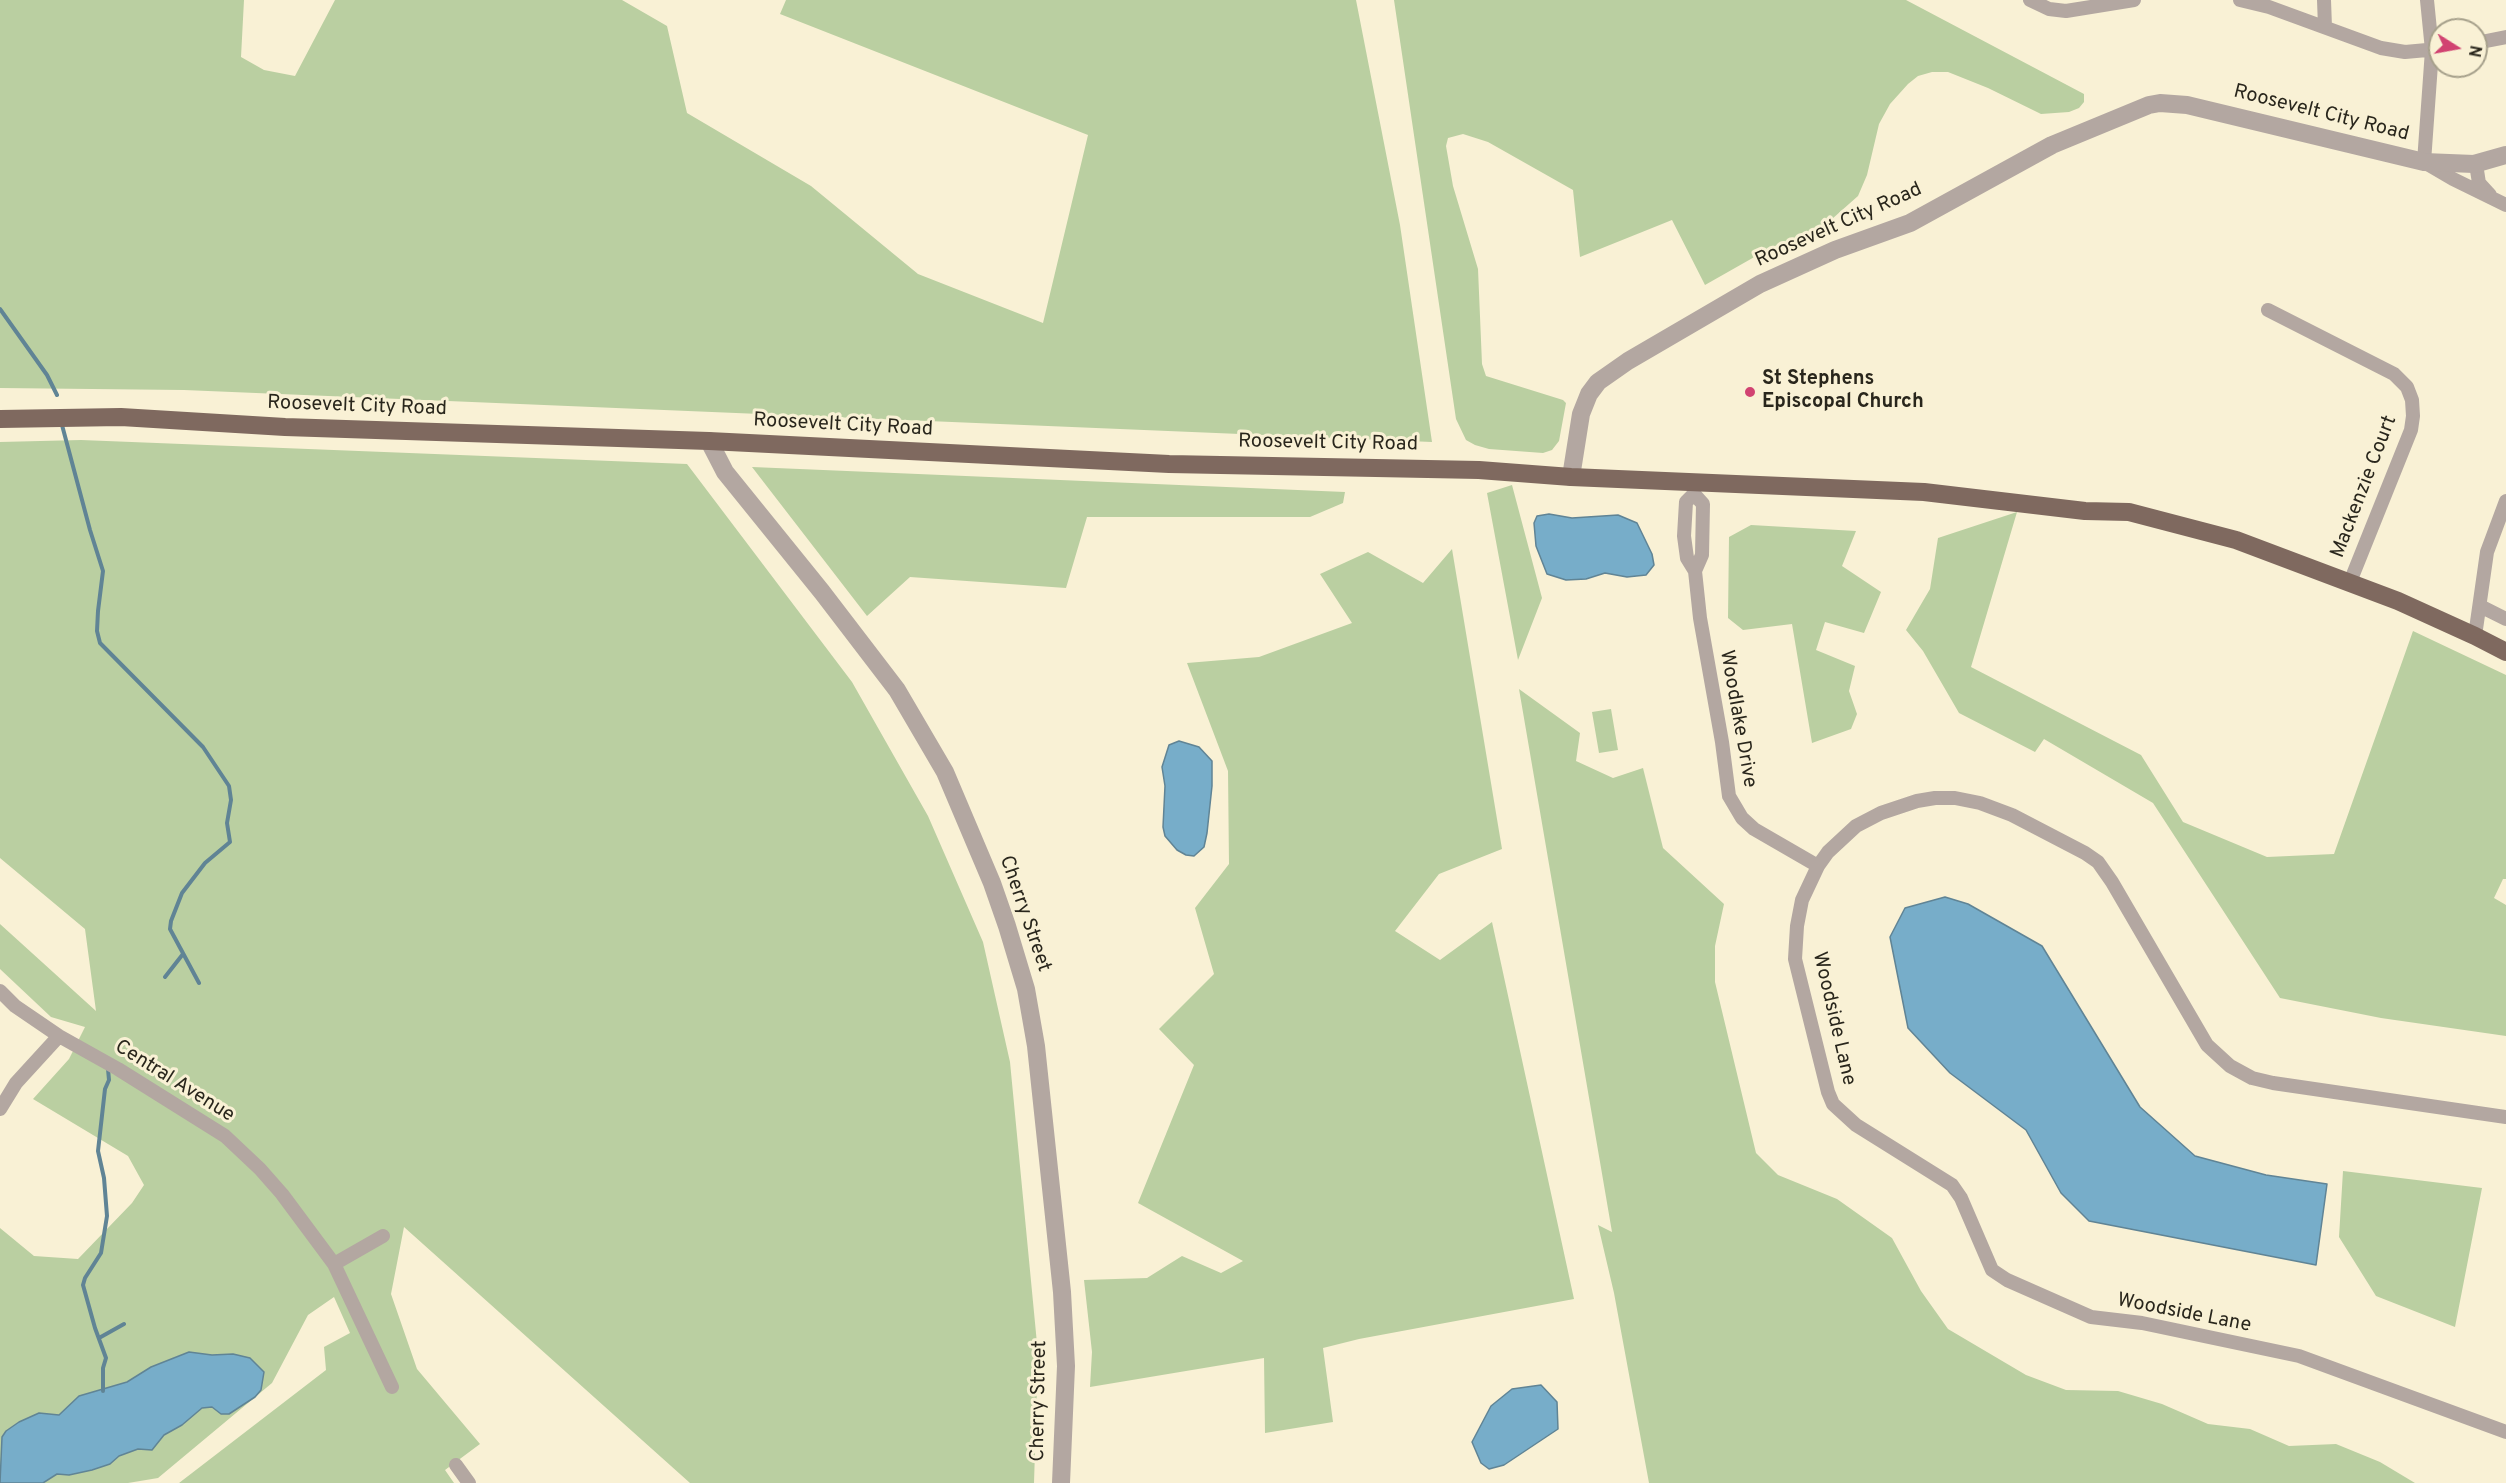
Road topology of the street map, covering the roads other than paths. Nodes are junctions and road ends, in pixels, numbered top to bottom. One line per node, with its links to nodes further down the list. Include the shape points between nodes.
1 (2030, 0): 6 (street, via 2058,11)
2 (2134, 0): 6 (street)
3 (2240, 0): 8 (street)
4 (2324, 0): 8 (street)
5 (2427, 0): 7 (street)
6 (2074, 5)
7 (2430, 18)
8 (2325, 27): 11 (street, via 2392,51)
9 (2506, 38): 10 (street)
10 (2488, 41)
11 (2428, 50)
12 (2433, 78): 14 (street)
13 (2506, 155): 15 (street, Roosevelt City Road)
14 (2424, 162): 15 (street, Roosevelt City Road); 16 (street); 20 (street, Roosevelt City Road, via 2187,105 2160,103 2139,109 2052,145 1910,223 1835,250 1760,284 1628,361 1598,382 1589,394 1581,414)
15 (2476, 164): 16 (street, via 2481,187)
16 (2500, 201)
17 (2268, 310): 23 (street, Mackenzie Court, via 2394,374 2407,387 2412,400 2411,430)
18 (0, 419): 19 (main road, Roosevelt City Road, via 122,417 285,427)
19 (709, 441): 20 (main road, Roosevelt City Road, via 1105,462 1479,470); 39 (street, Cherry Street, via 725,472 897,690 945,772 1007,926 1026,989 1036,1046 1062,1292 1066,1366)
20 (1571, 477): 21 (main road)
21 (1694, 488): 23 (main road, via 1924,492 2129,513 2236,540); 28 (street, Woodlake Drive, via 1686,502 1684,536 1687,558 1695,571 1730,796 1742,818 1754,829)
22 (2506, 501): 24 (street, via 2487,552)
23 (2350, 582): 26 (main road)
24 (2480, 606): 25 (street); 26 (street)
25 (2506, 619)
26 (2475, 636): 27 (main road)
27 (2506, 652)
28 (1818, 866): 32 (street, Woodside Lane, via 1856,826 1902,805 1955,798 1996,808 2098,862 2207,1045 2230,1066 2252,1078 2273,1083); 36 (street, Woodside Lane, via 1802,900 1795,959 1833,1104 1856,1125 1952,1185 1992,1270 2091,1317 2142,1323 2299,1356)
29 (0, 991): 30 (street, Central Avenue)
30 (59, 1036): 31 (street, via 16,1083); 34 (street, Central Avenue, via 225,1136 282,1194)
31 (0, 1109)
32 (2506, 1117)
33 (383, 1236): 34 (street)
34 (334, 1264): 35 (street, Central Avenue)
35 (392, 1387)
36 (2505, 1428)
37 (456, 1465): 38 (street)
38 (470, 1483)
39 (1061, 1483)

